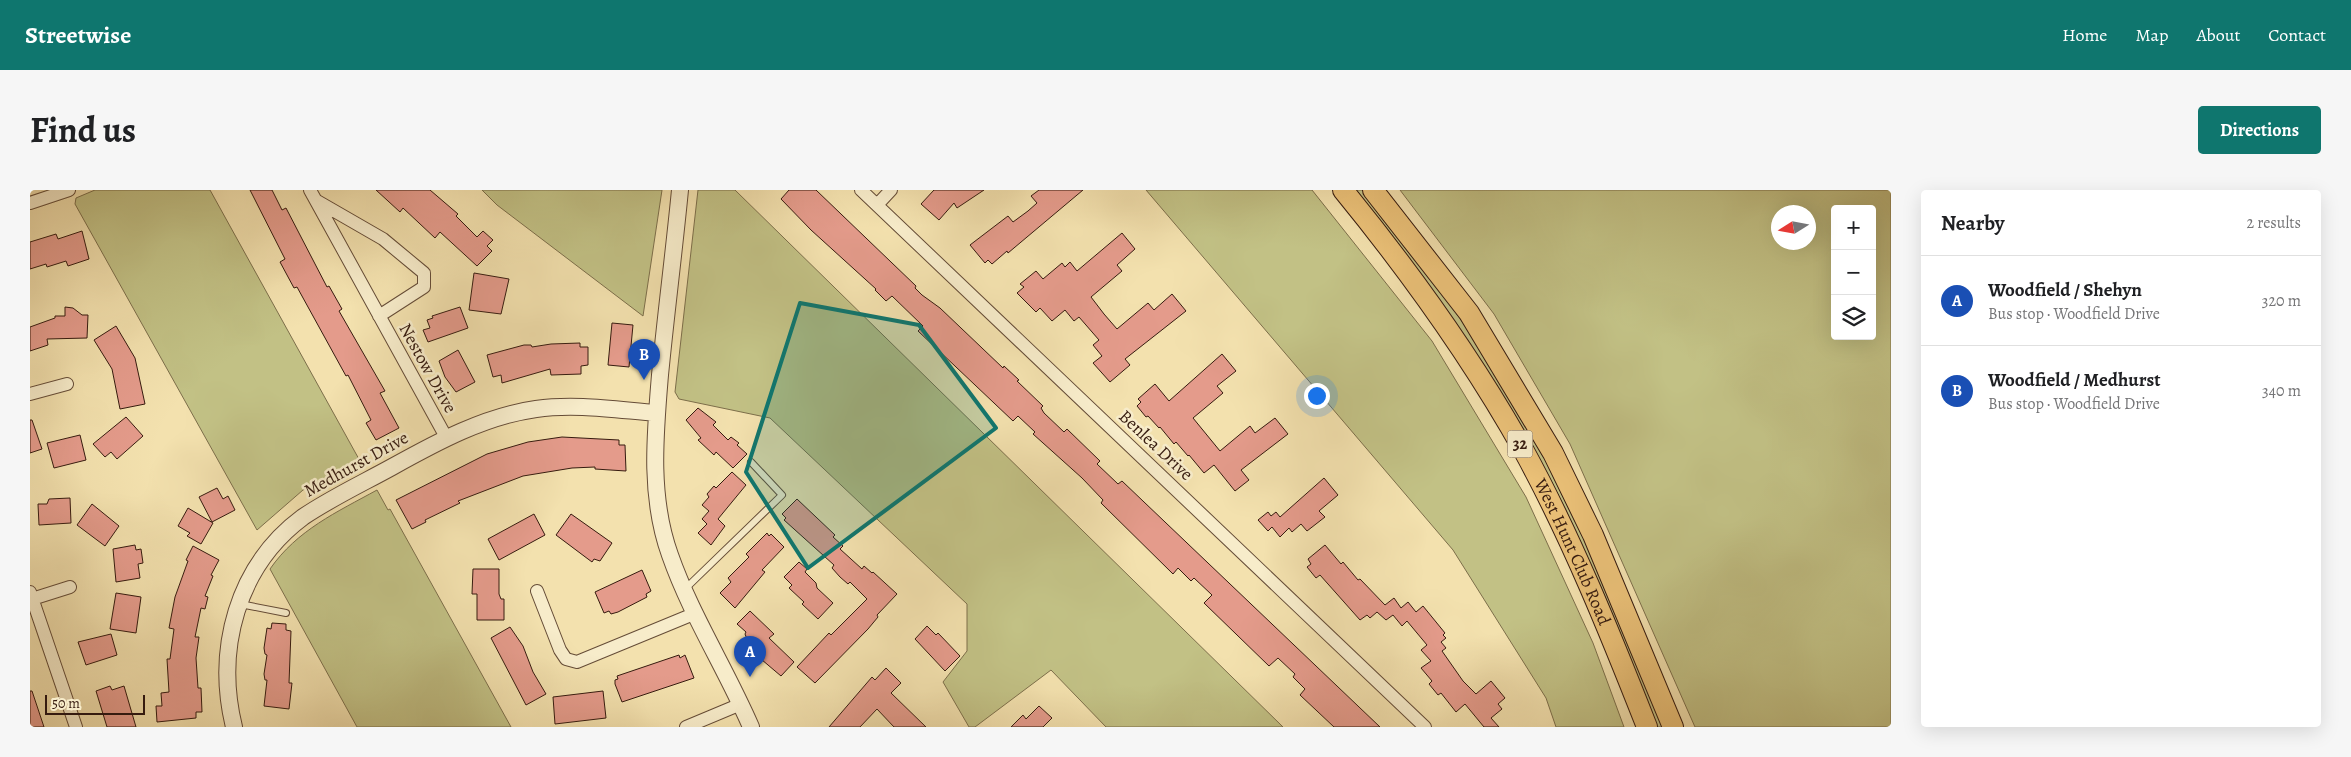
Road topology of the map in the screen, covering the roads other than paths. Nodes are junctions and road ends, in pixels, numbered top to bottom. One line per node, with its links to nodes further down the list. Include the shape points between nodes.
1 (69, 190): 8 (street)
2 (680, 190): 13 (street)
3 (861, 190): 9 (street, Benlea Drive)
4 (892, 190): 9 (street)
5 (1343, 190): 29 (main road, West Hunt Club Road / 32, via 1452,332 1523,450 1569,540)
6 (1373, 190): 30 (main road, West Hunt Club Road / 32, via 1470,313 1553,453 1593,535)
7 (314, 195): 10 (street, Nestow Drive); 10 (street, Nestow Drive, via 383,240 424,273 424,287)
8 (30, 203)
9 (877, 205): 28 (street, Benlea Drive)
10 (379, 316): 14 (street, Nestow Drive)
11 (67, 384): 12 (street)
12 (30, 394)
13 (657, 413): 14 (street, Medhurst Drive, via 587,407 536,409 505,416); 17 (street, via 654,460 661,524)
14 (446, 438): 20 (street, Medhurst Drive, via 303,518 279,538 245,584)
15 (750, 462): 17 (lane, via 782,495)
16 (70, 587): 19 (street)
17 (684, 589): 22 (street)
18 (537, 591): 22 (street, via 560,650 566,660 577,662)
19 (31, 596): 24 (street)
20 (238, 603): 21 (lane); 25 (street, Medhurst Drive, via 228,645 229,707)
21 (286, 613)
22 (696, 613): 23 (street)
23 (741, 704): 26 (street); 27 (street)
24 (76, 727)
25 (234, 727)
26 (686, 727)
27 (751, 727)
28 (1425, 727)
29 (1647, 727)
30 (1673, 727)

